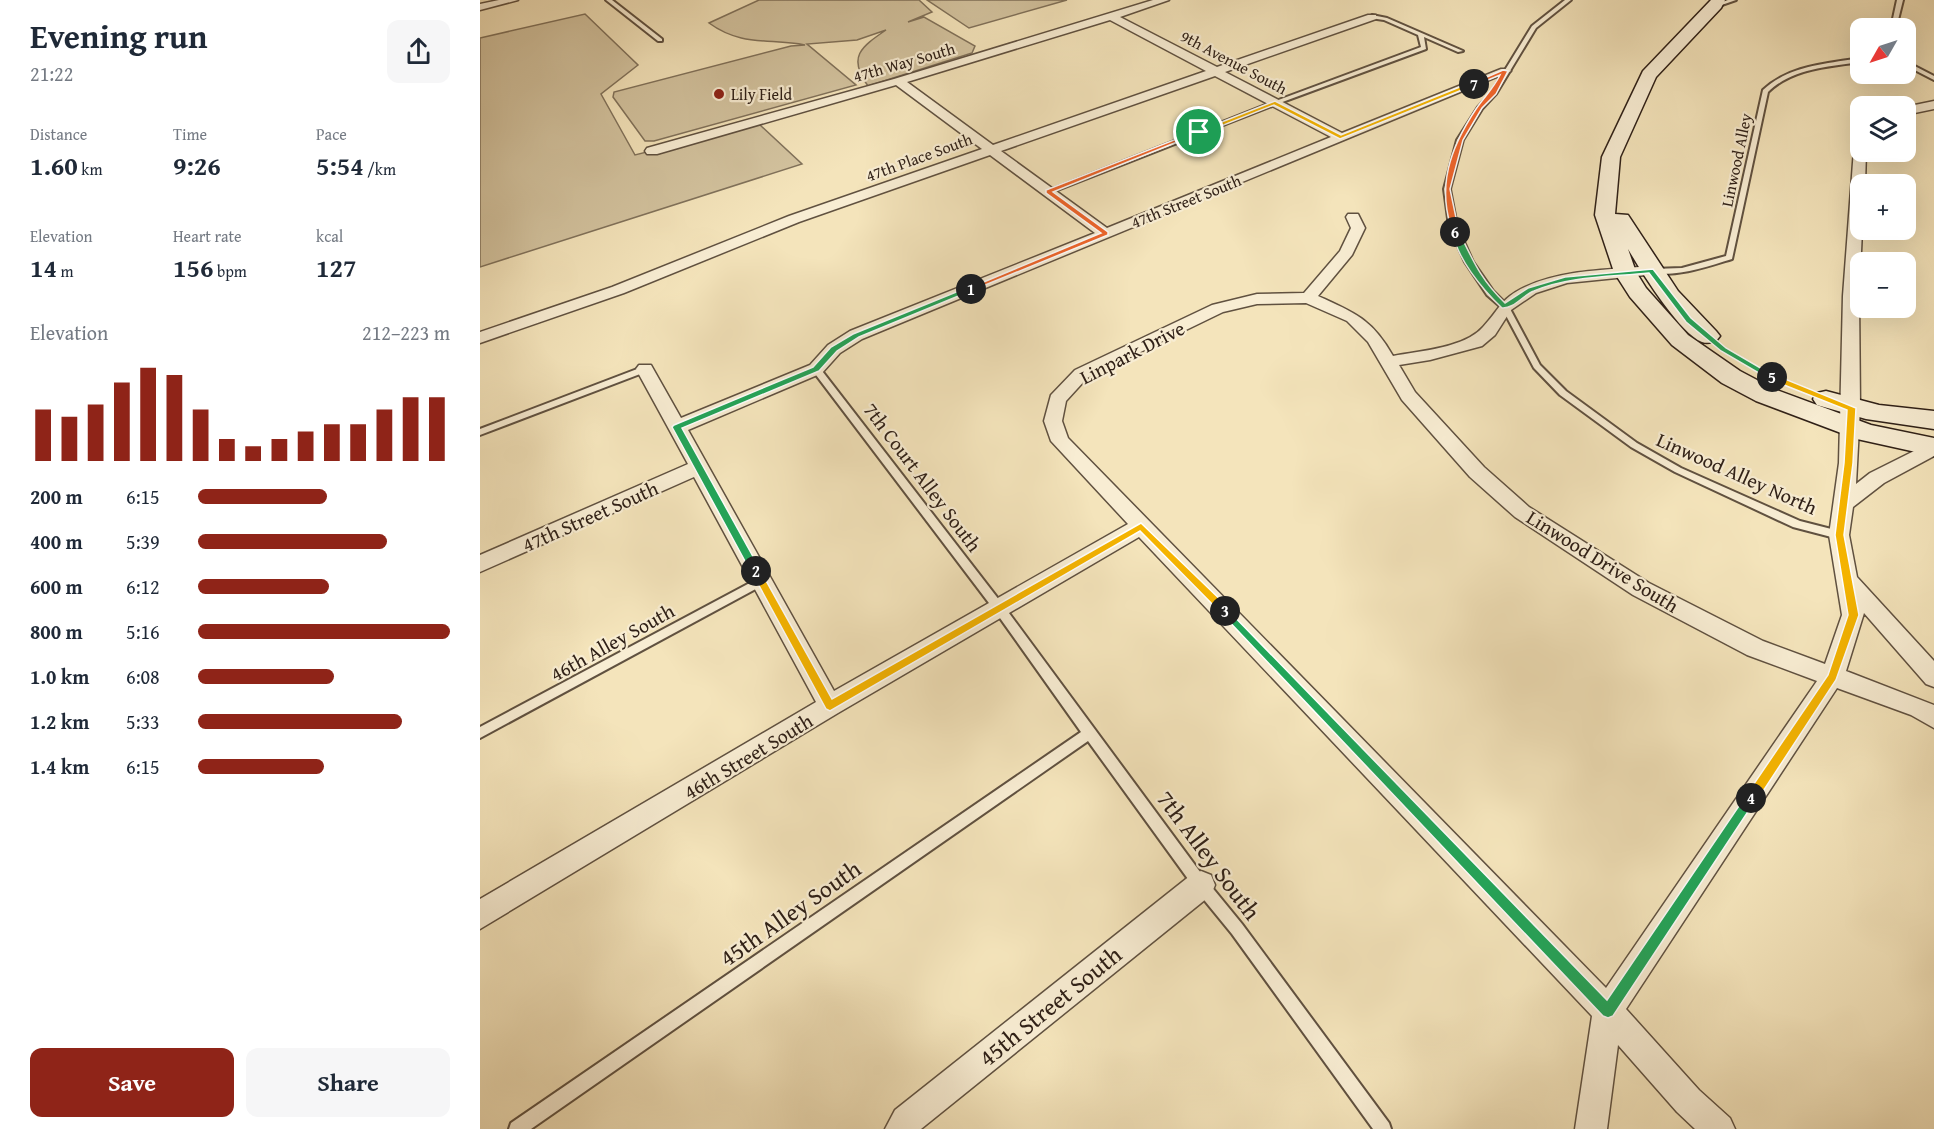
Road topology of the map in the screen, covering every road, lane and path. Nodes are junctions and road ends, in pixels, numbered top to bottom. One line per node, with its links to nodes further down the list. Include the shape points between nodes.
1 (513, 0): 7 (street)
2 (609, 0): 12 (lane)
3 (1164, 0): 8 (street, 47th Way South)
4 (1568, 0): 17 (lane, Linwood Alley North, via 1534,27)
5 (1900, 0): 10 (lane)
6 (1722, 2): 28 (street, via 1649,75 1611,157)
7 (480, 7)
8 (1112, 17): 16 (street, 9th Avenue South); 19 (street, 47th Way South)
9 (1372, 17): 11 (lane, via 1379,16); 16 (street, 47th Place South)
10 (1896, 18)
11 (1420, 34): 13 (lane); 20 (lane, via 1424,48)
12 (660, 40)
13 (1460, 51)
14 (1850, 62): 31 (lane, Linwood Alley, via 1795,73 1774,81 1765,91 1729,257 1668,273)
15 (1916, 69): 18 (lane)
16 (1215, 71): 20 (street, 9th Avenue South); 24 (street, 47th Place South)
17 (1505, 71): 23 (street, 47th Street South); 34 (lane, Linwood Alley North, via 1460,140 1447,189 1453,226 1469,262)
18 (1934, 78)
19 (898, 81): 24 (street); 25 (street, 47th Way South)
20 (1275, 103): 23 (street, 9th Avenue South); 27 (lane)
21 (1934, 105): 22 (street)
22 (1916, 109)
23 (1340, 137): 30 (street, 47th Street South)
24 (990, 149): 27 (street); 35 (street, 47th Place South)
25 (652, 151)
26 (1859, 162): 39 (street, via 1851,296)
27 (1048, 192): 30 (street)
28 (1606, 204): 31 (street, via 1620,218); 32 (street, via 1605,215)
29 (1353, 217): 33 (street, via 1358,228 1347,252)
30 (1106, 234): 38 (street, 47th Street South, via 856,335 834,349)
31 (1651, 271): 32 (street); 39 (street, via 1688,320 1724,350)
32 (1625, 272): 34 (street, via 1565,279 1530,290); 39 (street, via 1662,321 1701,357 1765,395)
33 (1308, 298): 36 (street, Linwood Drive South, via 1353,318 1375,339); 46 (street, Linpark Drive, via 1257,298 1218,308 1081,374 1057,399 1053,421 1060,441)
34 (1505, 307): 36 (street, via 1476,342); 47 (lane, Linwood Alley North, via 1537,366 1563,393 1634,445 1678,470 1797,524)
35 (480, 338)
36 (1387, 362): 53 (street, Linwood Drive South, via 1408,396 1446,440 1522,512 1641,589 1755,648)
37 (645, 369): 41 (street); 42 (lane)
38 (816, 369): 41 (street, 47th Street South); 51 (lane, 7th Court Alley South)
39 (1851, 418): 40 (street); 43 (street, via 1866,433); 45 (street)
40 (1934, 420)
41 (677, 427): 44 (street)
42 (480, 432)
43 (1934, 448): 45 (street, via 1877,478)
44 (699, 467): 48 (street, 47th Street South); 49 (street)
45 (1844, 503): 47 (street)
46 (1141, 526): 51 (street, 46th Street South); 60 (street, Linpark Drive)
47 (1839, 535): 50 (street)
48 (480, 564)
49 (761, 581): 54 (street); 56 (lane, 46th Alley South)
50 (1848, 581): 52 (street); 53 (street, via 1854,615)
51 (999, 608): 54 (street, 46th Street South); 57 (lane, 7th Alley South)
52 (1934, 676)
53 (1832, 677): 55 (street, Linwood Drive South); 60 (street)
54 (830, 706): 59 (street, 46th Street South)
55 (1934, 717)
56 (480, 733)
57 (1089, 733): 58 (lane, 7th Alley South); 61 (lane, 45th Alley South)
58 (1201, 885): 62 (street, 45th Street South, via 906,1121); 63 (lane, 7th Alley South)
59 (480, 915)
60 (1608, 1011): 64 (street); 65 (street, Linpark Drive, via 1688,1101)
61 (517, 1129)
62 (901, 1129)
63 (1383, 1129)
64 (1591, 1129)
65 (1719, 1129)

